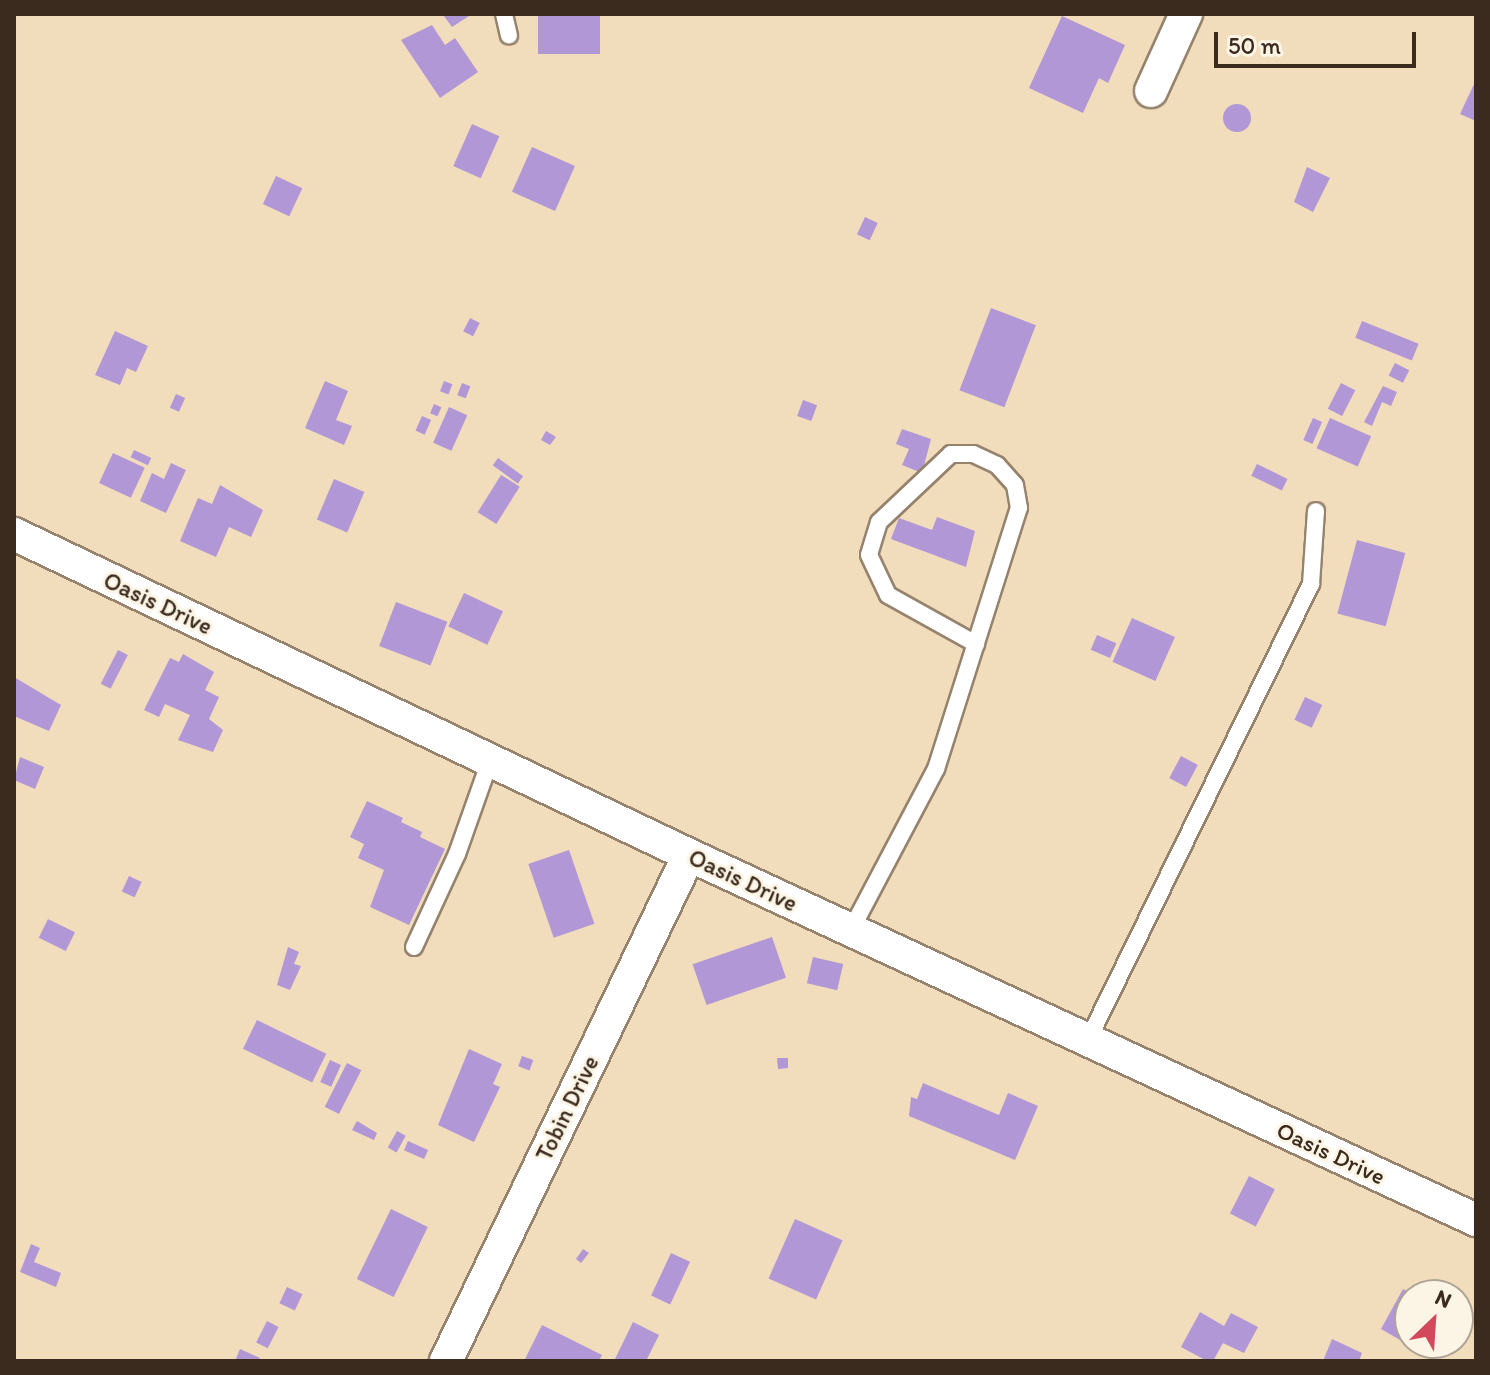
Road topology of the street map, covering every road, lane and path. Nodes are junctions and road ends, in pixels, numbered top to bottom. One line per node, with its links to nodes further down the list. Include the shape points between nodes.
1 (504, 14): 3 (lane)
2 (1186, 14): 4 (street)
3 (509, 35)
4 (1151, 91)
5 (1316, 511): 12 (lane, via 1311,584)
6 (14, 534): 8 (street, Oasis Drive)
7 (976, 644): 7 (lane, via 1019,508 1015,485 997,465 973,454 951,454 879,522 869,555 888,595); 10 (lane, via 936,769)
8 (490, 761): 9 (street, Oasis Drive); 11 (lane, via 457,854)
9 (689, 855): 10 (street, Oasis Drive); 14 (street, Tobin Drive)
10 (851, 930): 12 (street, Oasis Drive)
11 (414, 947)
12 (1088, 1040): 13 (street, Oasis Drive)
13 (1476, 1220)
14 (446, 1361)

